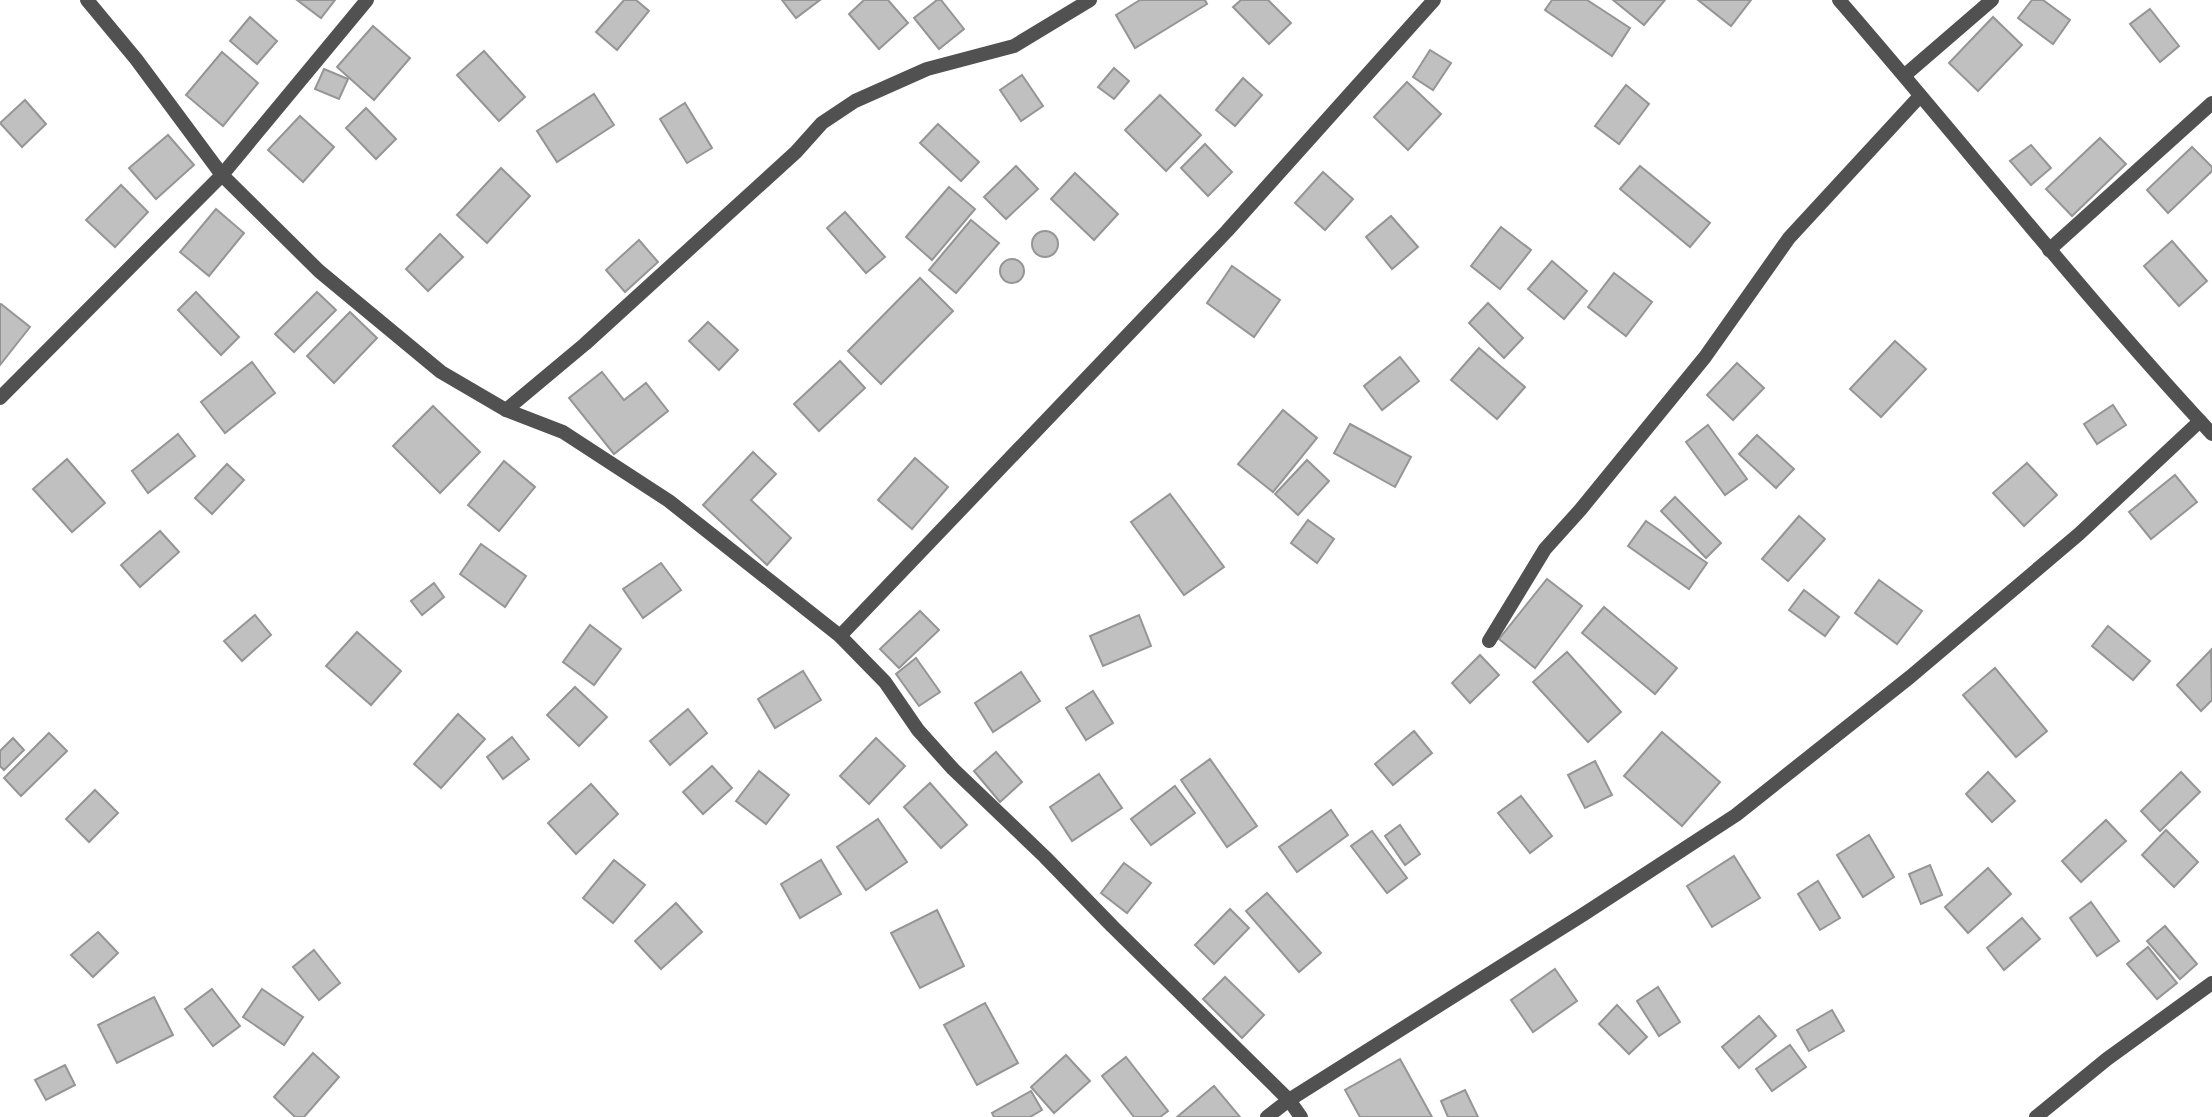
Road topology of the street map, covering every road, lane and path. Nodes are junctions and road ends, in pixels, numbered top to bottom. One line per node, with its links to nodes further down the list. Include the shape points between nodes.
1 (87, 0): 10 (street)
2 (367, 0): 10 (street)
3 (1090, 0): 13 (street, via 1014,46 928,69 855,101 822,123 585,344)
4 (1434, 0): 16 (street, via 1227,231)
5 (1839, 0): 7 (street)
6 (1992, 0): 7 (street)
7 (1905, 75): 8 (street)
8 (1920, 96): 11 (street); 17 (street, via 1789,238 1705,357 1545,549)
9 (2212, 103): 11 (street)
10 (222, 175): 12 (street); 13 (street, via 319,271 441,372)
11 (2049, 250): 14 (street)
12 (0, 398)
13 (506, 410): 16 (street, via 563,432 669,501)
14 (2200, 421): 15 (street); 19 (street, via 2068,543 1910,677 1736,815)
15 (2212, 435)
16 (840, 636): 19 (street, via 885,682 918,730 953,769)
17 (1489, 641)
18 (2212, 983): 22 (street)
19 (1289, 1100): 20 (street); 21 (street)
20 (1268, 1117)
21 (1301, 1117)
22 (2036, 1117)

